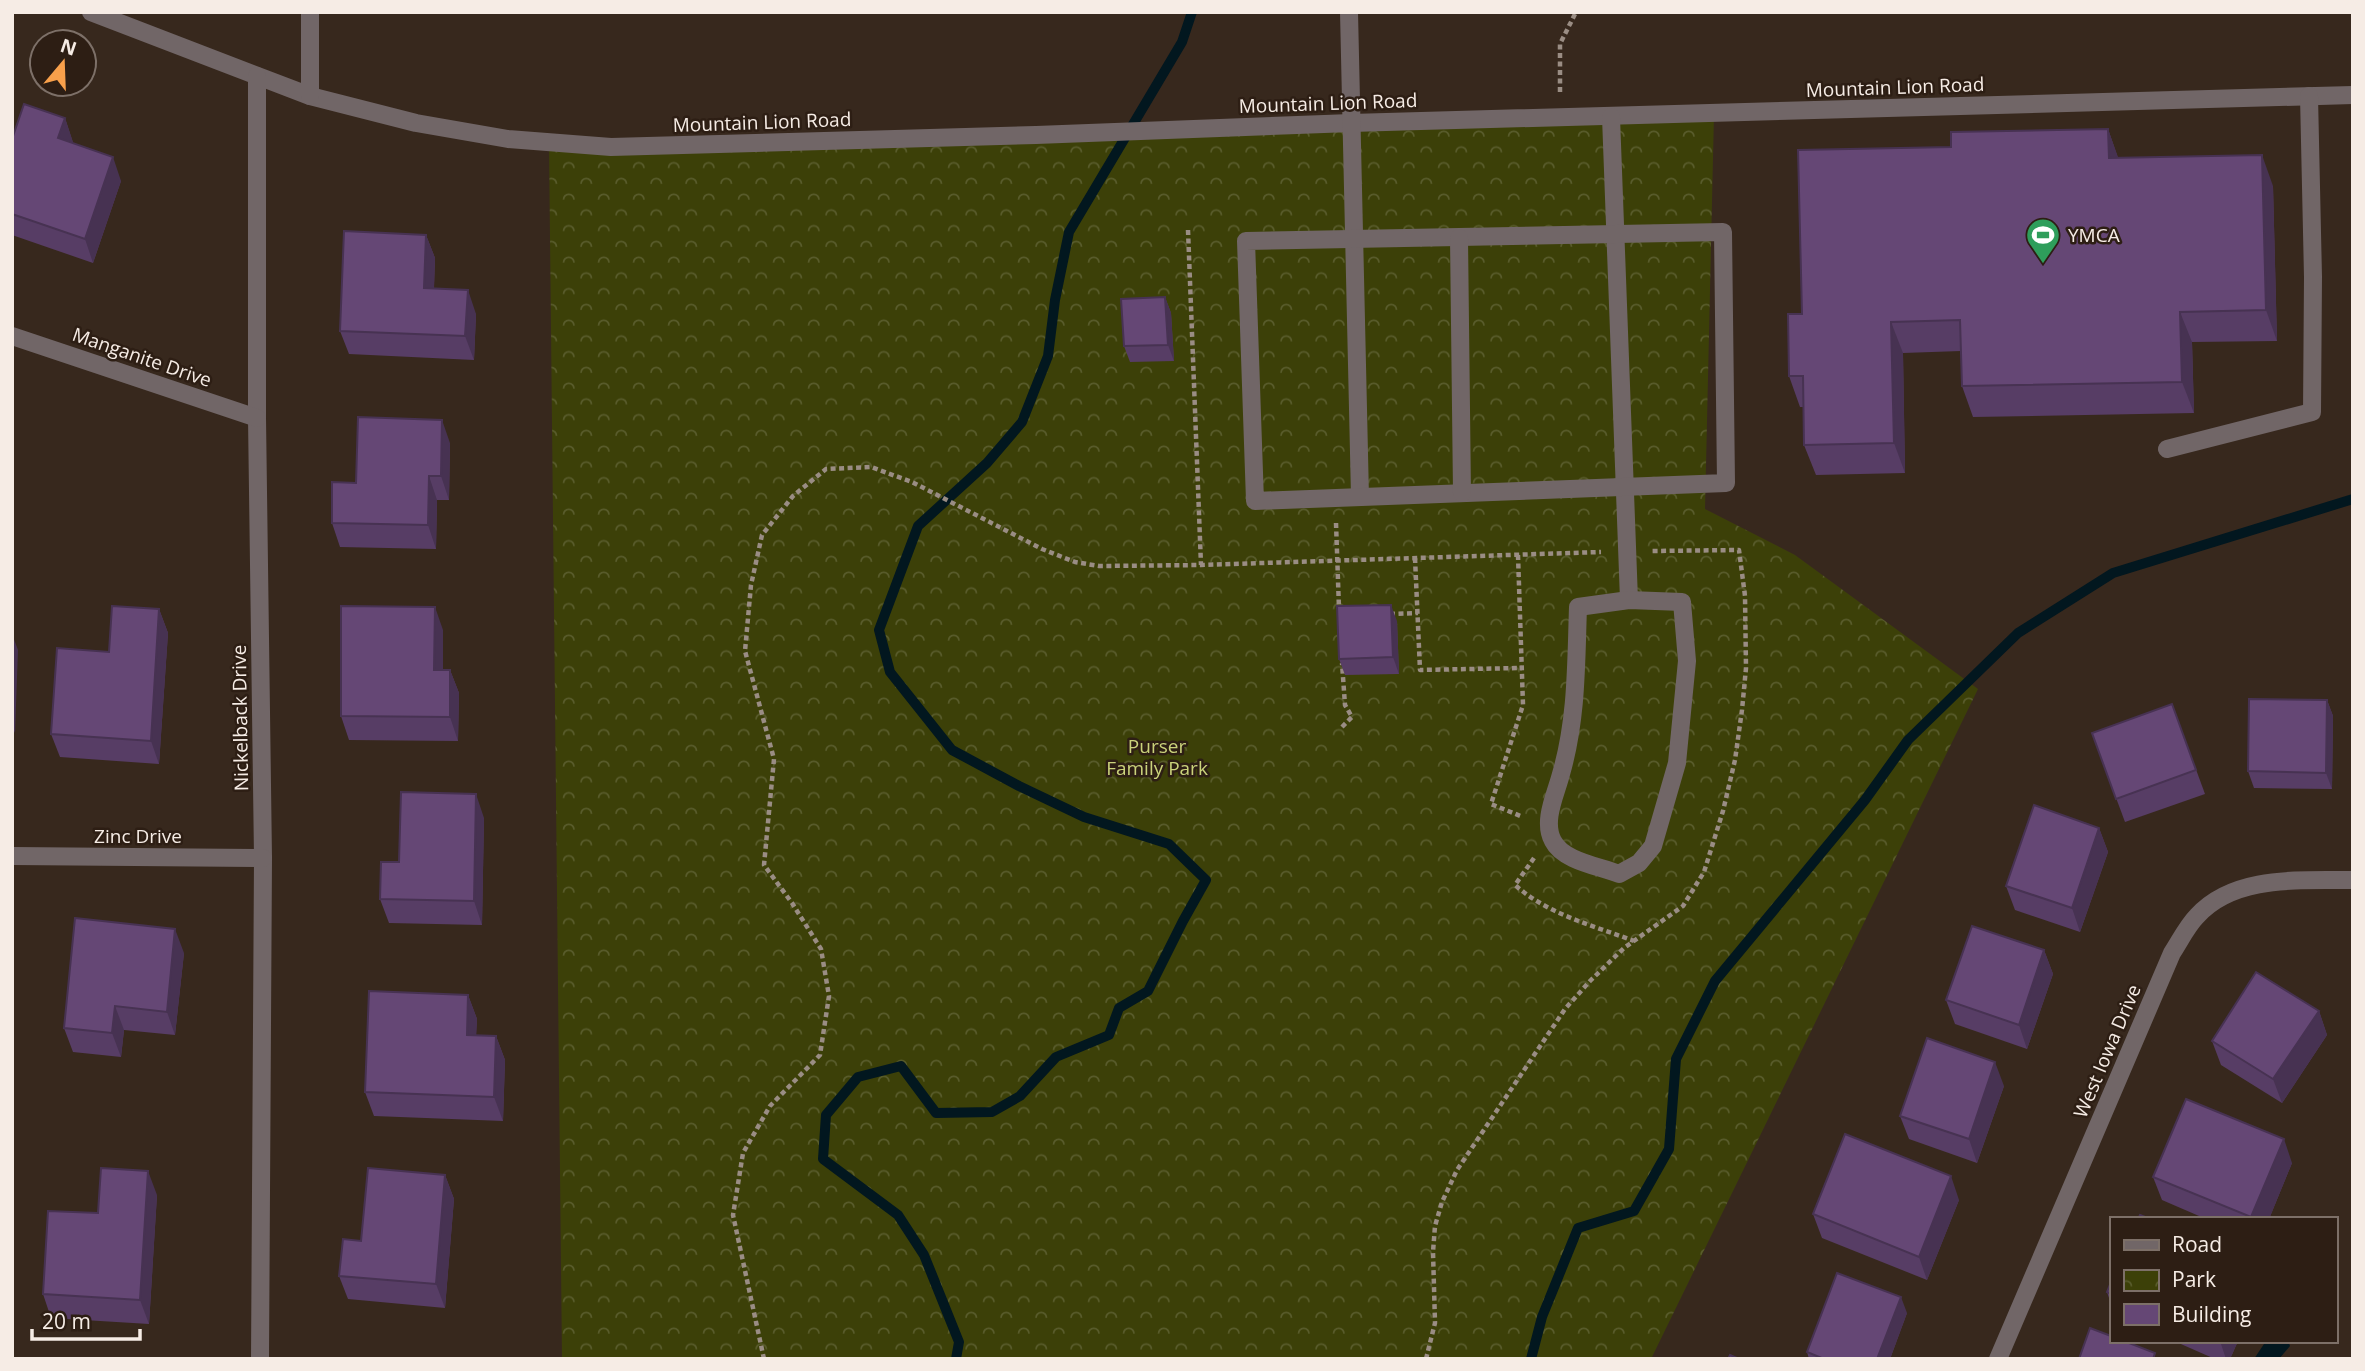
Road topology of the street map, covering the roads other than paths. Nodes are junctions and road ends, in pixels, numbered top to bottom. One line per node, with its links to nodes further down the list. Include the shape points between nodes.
1 (91, 12): 4 (street, Mountain Lion Road)
2 (310, 12): 6 (street)
3 (1349, 12): 9 (street)
4 (257, 76): 6 (street, Mountain Lion Road); 14 (street, Nickelback Drive)
5 (2353, 95): 7 (street, Mountain Lion Road)
6 (310, 96): 9 (street, Mountain Lion Road, via 416,123 508,139 611,147)
7 (2309, 96): 8 (street, Mountain Lion Road); 15 (street, via 2312,412)
8 (1611, 117): 9 (street, Mountain Lion Road); 10 (street)
9 (1351, 123): 12 (street)
10 (1616, 235): 11 (street); 16 (street); 16 (street, via 1723,232 1727,483)
11 (1459, 237): 12 (street); 17 (street)
12 (1354, 239): 18 (street); 18 (street, via 1246,241 1255,501)
13 (12, 336): 14 (street, Manganite Drive)
14 (257, 418): 21 (street, Nickelback Drive)
15 (2167, 449)
16 (1624, 488): 17 (street); 19 (street)
17 (1462, 493): 18 (street)
18 (1360, 497)
19 (1629, 600): 19 (street, via 1578,607 1576,703 1547,828 1562,853 1619,874 1639,863 1653,846 1676,763 1687,661 1682,602)
20 (12, 856): 21 (street, Zinc Drive)
21 (263, 858): 23 (street, Nickelback Drive)
22 (2353, 880): 24 (street, West Iowa Drive, via 2271,882 2227,894 2197,915 2172,953)
23 (260, 1359)
24 (1998, 1359)

